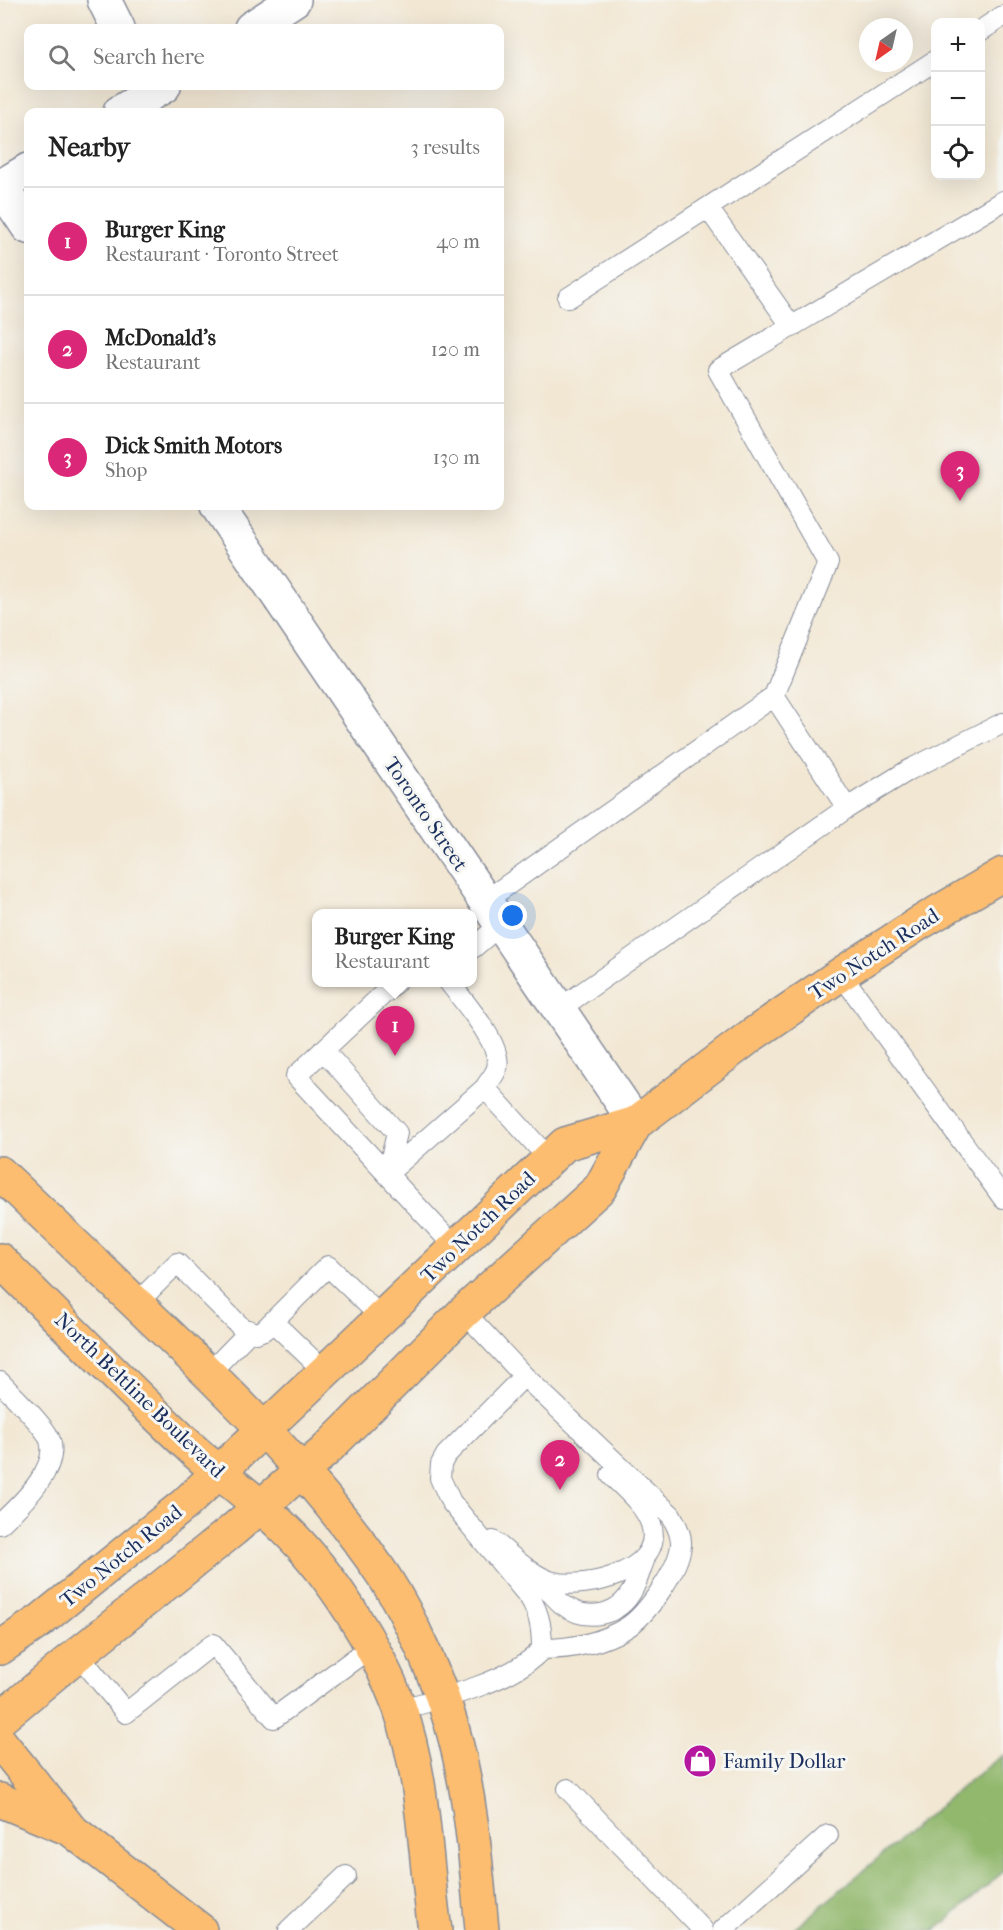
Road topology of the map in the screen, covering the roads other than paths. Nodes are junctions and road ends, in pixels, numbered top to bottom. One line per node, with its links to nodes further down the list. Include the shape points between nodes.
1 (104, 0): 4 (street)
2 (294, 0): 5 (street)
3 (1003, 16): 6 (lane)
4 (116, 24)
5 (257, 24)
6 (985, 28)
7 (931, 63): 13 (lane)
8 (150, 90): 9 (street)
9 (126, 108)
10 (24, 173): 11 (street)
11 (1, 187): 14 (street)
12 (1003, 201): 16 (lane)
13 (708, 208): 15 (lane); 16 (lane)
14 (24, 221)
15 (568, 298)
16 (792, 327): 18 (lane, via 718,370 828,563)
17 (220, 510): 22 (street, Toronto Street)
18 (774, 696): 20 (lane); 22 (lane)
19 (1003, 723): 20 (lane, via 909,770)
20 (847, 808): 27 (lane)
21 (1003, 874): 24 (main road, Two Notch Road)
22 (492, 913): 23 (lane); 27 (street, Toronto Street)
23 (477, 941)
24 (842, 974): 30 (main road, Two Notch Road, via 752,1035); 34 (lane)
25 (391, 987): 28 (lane)
26 (452, 987): 29 (lane, via 494,1047 497,1066)
27 (559, 1009): 30 (street, Toronto Street)
28 (323, 1050): 33 (lane, via 397,1133); 33 (lane, via 296,1076)
29 (485, 1088): 31 (lane); 33 (lane)
30 (636, 1123): 31 (main road, Two Notch Road, via 565,1144); 38 (main road, via 600,1188)
31 (549, 1159): 35 (main road, Two Notch Road)
32 (0, 1173): 37 (main road)
33 (387, 1174): 35 (lane)
34 (1003, 1198)
35 (456, 1248): 39 (main road, Two Notch Road)
36 (0, 1260): 48 (main road, North Beltline Boulevard)
37 (136, 1304): 41 (lane, via 177,1263); 43 (main road)
38 (464, 1312): 44 (lane); 47 (main road)
39 (382, 1318): 40 (lane, via 328,1266); 42 (main road, Two Notch Road)
40 (273, 1322): 41 (lane, via 264,1330); 42 (lane)
41 (249, 1332): 43 (lane)
42 (326, 1372): 46 (main road, Two Notch Road)
43 (209, 1373): 46 (main road)
44 (524, 1376): 50 (lane, via 441,1464 444,1490); 52 (lane, via 645,1511 653,1537); 56 (lane, via 671,1515 681,1536 674,1567 661,1590 629,1626 597,1641 563,1649)
45 (0, 1382): 51 (lane, via 48,1436 51,1448 50,1462 38,1485)
46 (264, 1430): 47 (main road); 48 (main road, Two Notch Road)
47 (312, 1462): 49 (main road); 58 (main road, via 334,1510 386,1580 414,1631)
48 (219, 1472): 49 (main road, North Beltline Boulevard); 55 (main road, Two Notch Road, via 59,1606)
49 (271, 1516): 54 (main road, North Beltline Boulevard, via 323,1574); 57 (main road)
50 (468, 1521): 53 (lane); 56 (lane, via 537,1610)
51 (0, 1524)
52 (646, 1556): 53 (lane, via 620,1574 569,1583 539,1576); 53 (lane, via 625,1600 603,1615 590,1616 563,1604)
53 (522, 1563)
54 (371, 1647): 57 (lane, via 274,1718 213,1644 126,1713); 59 (main road, North Beltline Boulevard)
55 (0, 1648)
56 (542, 1649): 58 (lane, via 518,1668)
57 (78, 1654): 60 (main road)
58 (442, 1698): 59 (lane); 70 (main road, via 469,1804)
59 (400, 1709): 69 (main road, North Beltline Boulevard, via 423,1810)
60 (0, 1719)
61 (0, 1742): 64 (main road)
62 (568, 1789): 71 (lane)
63 (0, 1800): 64 (main road)
64 (70, 1829): 67 (main road)
65 (828, 1835): 72 (lane)
66 (346, 1876): 68 (lane)
67 (200, 1930)
68 (289, 1930)
69 (435, 1930)
70 (482, 1930)
71 (703, 1930)
72 (723, 1930)

